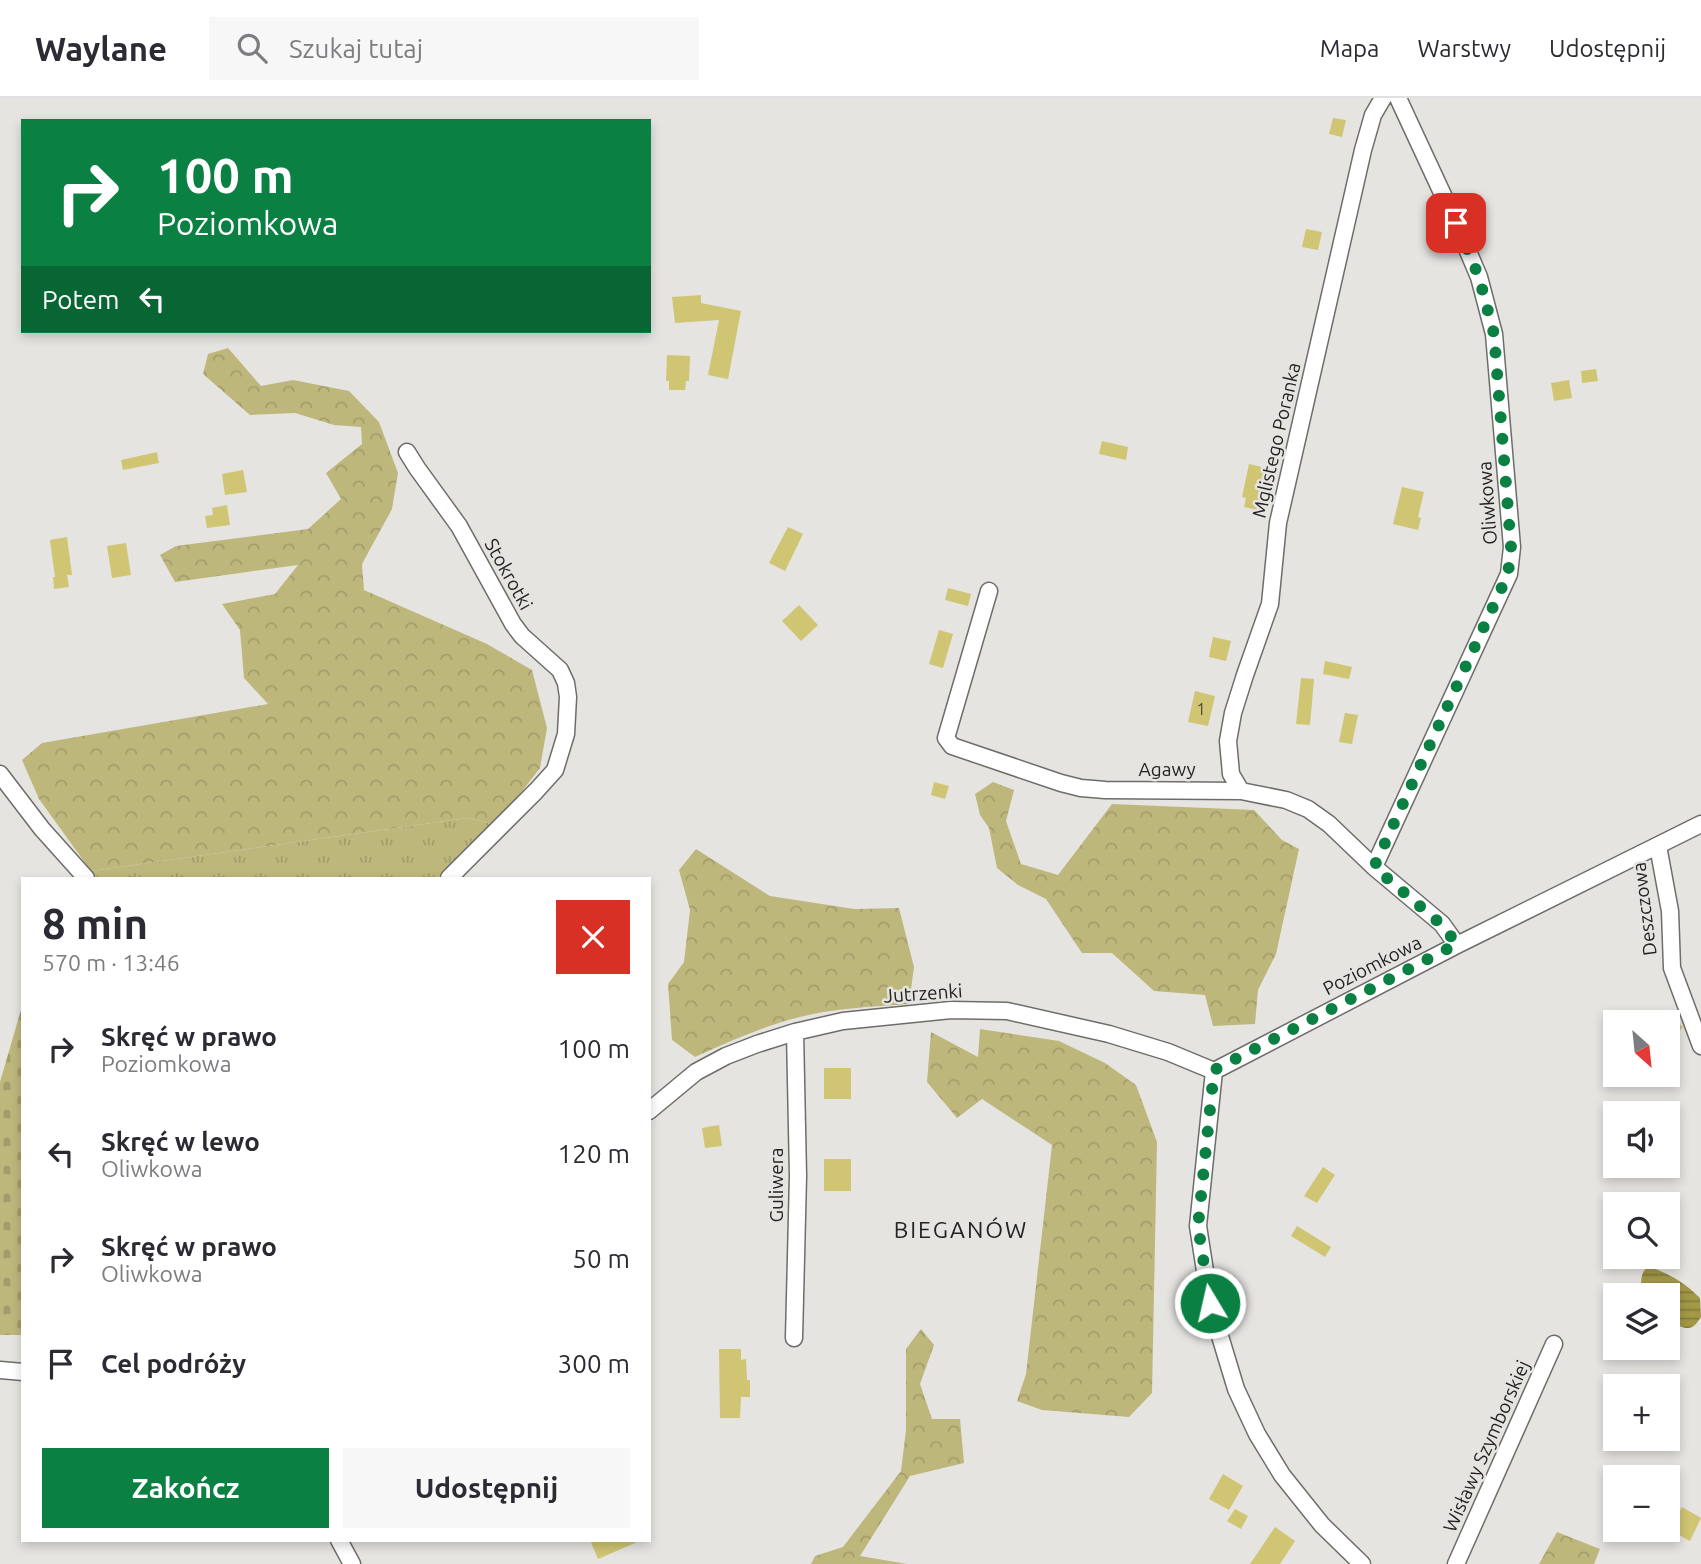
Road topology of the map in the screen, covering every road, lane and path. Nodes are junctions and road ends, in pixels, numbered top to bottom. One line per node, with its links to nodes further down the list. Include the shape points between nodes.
1 (1383, 98): 6 (street, Mglistego Poranka, via 1363,150 1278,523 1270,604 1227,741 1231,774)
2 (1398, 98): 9 (street, Oliwkowa, via 1479,277 1494,334 1511,547 1508,574)
3 (407, 452): 11 (street, Stokrotki, via 459,526 513,624 560,670 568,697 566,734 555,770)
4 (989, 591): 6 (street, Agawy, via 946,738 952,747 1081,788)
5 (0, 774): 10 (street)
6 (1241, 791): 9 (street, Agawy, via 1308,809)
7 (1701, 824): 8 (street, Poziomkowa)
8 (1658, 846): 12 (street, Poziomkowa); 14 (street, Deszczowa, via 1670,911 1672,968)
9 (1374, 867): 12 (street, via 1441,924)
10 (85, 877)
11 (450, 877)
12 (1457, 944): 15 (street, Poziomkowa)
13 (795, 1032): 15 (street, Jutrzenki, via 843,1021 927,1012 1007,1011 1109,1034); 16 (street, Jutrzenki, via 726,1056 696,1072); 17 (street, Guliwera)
14 (1701, 1046)
15 (1214, 1070): 23 (street, via 1198,1226 1210,1303 1236,1389 1257,1434 1322,1525)
16 (651, 1109)
17 (794, 1338)
18 (1554, 1344): 24 (street, Wisławy Szymborskiej)
19 (0, 1370): 20 (street)
20 (21, 1372)
21 (340, 1542): 22 (street)
22 (352, 1564)
23 (1362, 1564)
24 (1456, 1564)

